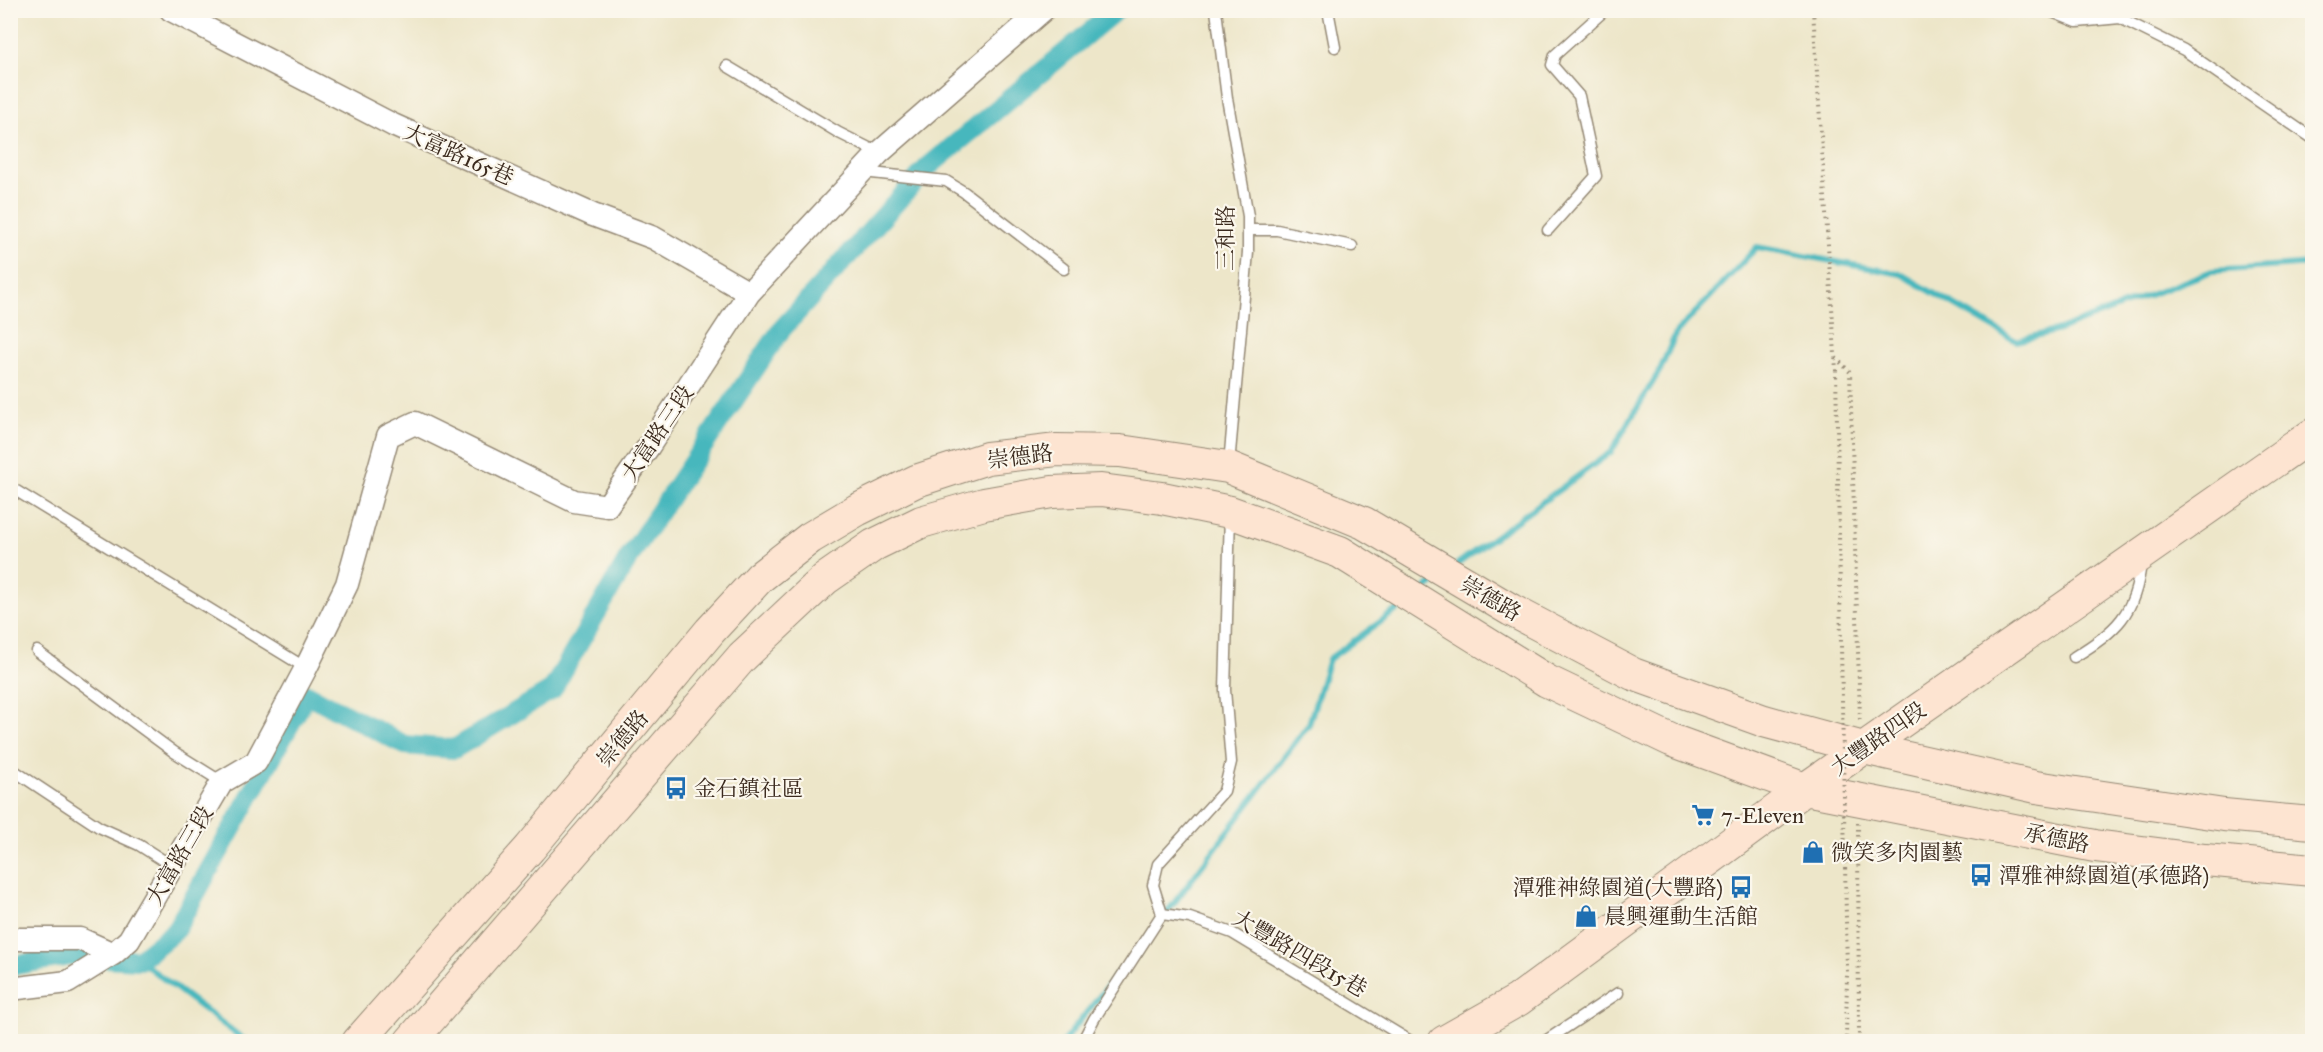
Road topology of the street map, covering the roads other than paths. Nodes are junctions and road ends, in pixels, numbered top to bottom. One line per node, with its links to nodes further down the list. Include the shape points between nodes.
1 (171, 10): 15 (street, 大富路165巷, via 393,125 593,215 654,238)
2 (1043, 10): 10 (street, 大富路三段)
3 (1216, 10): 11 (lane, 三和路)
4 (1328, 10): 7 (lane)
5 (1605, 10): 12 (lane, via 1553,60 1552,65 1579,96 1596,176)
6 (2047, 10): 9 (lane, via 2077,22 2120,18 2184,50)
7 (1335, 47)
8 (727, 66): 10 (lane, via 839,133)
9 (2313, 138)
10 (873, 165): 14 (lane, via 900,175 946,181); 15 (street, 大富路三段)
11 (1248, 230): 13 (lane, via 1277,230); 17 (lane, 三和路)
12 (1548, 230)
13 (1352, 246)
14 (1064, 269)
15 (749, 293): 23 (street, 大富路三段, via 607,506 574,501 415,423 388,436 347,584)
16 (2313, 435): 20 (street, 大豐路四段)
17 (1228, 467): 24 (street, 崇德路, via 1364,523 1511,610 1633,674 1764,721); 37 (street, 崇德路, via 1120,451 1057,450 987,458 916,481 810,538 760,577 710,631 530,848)
18 (10, 487): 23 (lane)
19 (1230, 512): 27 (street, 崇德路, via 1340,552 1547,681 1671,740); 31 (lane, via 1225,690 1231,762 1224,790 1158,864 1153,885); 38 (street, 崇德路, via 1101,490 1052,492 984,504 921,522 874,545 825,579 742,657)
20 (2142, 553): 22 (lane, via 2139,586 2126,615 2105,638); 24 (street, 大豐路四段)
21 (37, 651): 26 (lane, via 174,752)
22 (2074, 657)
23 (306, 668): 26 (street, 大富路三段, via 256,762)
24 (1863, 748): 27 (street, 大豐路四段); 28 (street, 承德路, via 2036,787 2224,815)
25 (10, 768): 29 (lane, via 99,827 139,844)
26 (222, 782): 29 (street, 大富路三段)
27 (1805, 789): 30 (street, 承德路, via 2095,846); 36 (street, 大豐路四段)
28 (2313, 823)
29 (172, 866): 33 (street, 大富路三段, via 129,940)
30 (2313, 870)
31 (1162, 914): 39 (lane); 40 (lane, 大豐路四段15巷, via 1190,918 1232,933)
32 (10, 939): 33 (street, via 80,939)
33 (113, 954): 34 (street, 大富路三段, via 68,982)
34 (10, 989)
35 (1618, 993): 41 (lane)
36 (1461, 1038)
37 (358, 1041)
38 (410, 1041)
39 (1082, 1041)
40 (1413, 1041)
41 (1544, 1041)

